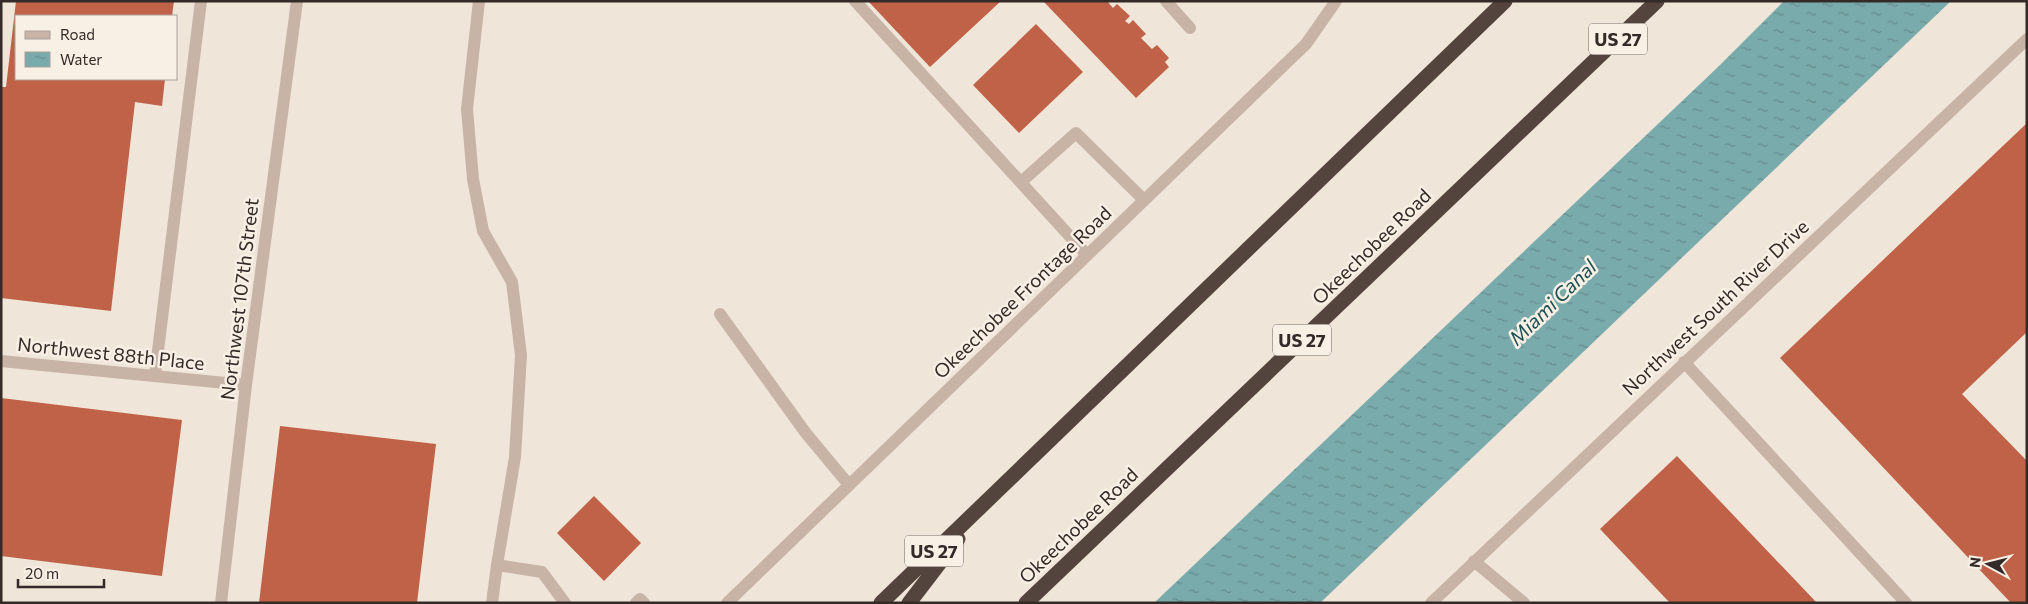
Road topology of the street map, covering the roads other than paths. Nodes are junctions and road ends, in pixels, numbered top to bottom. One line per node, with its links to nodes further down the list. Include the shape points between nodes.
1 (201, 1): 17 (street)
2 (297, 1): 18 (street, Northwest 107th Street)
3 (479, 1): 22 (street, via 467,109 473,179 483,231 512,282 521,355 515,457)
4 (855, 1): 11 (street)
5 (1166, 1): 9 (street)
6 (1336, 1): 12 (street, Okeechobee Frontage Road, via 1306,44)
7 (1505, 1): 20 (highway, US 27)
8 (1657, 1): 31 (highway, Okeechobee Road / US 27)
9 (1190, 28)
10 (2027, 39): 16 (street, Northwest South River Drive)
11 (1020, 182): 12 (street, via 1076,133); 13 (street)
12 (1144, 200): 13 (street, Okeechobee Frontage Road)
13 (1087, 255): 19 (street, Okeechobee Frontage Road)
14 (720, 314): 19 (street, via 805,432)
15 (1, 361): 17 (street, Northwest 88th Place)
16 (1684, 362): 21 (street, Northwest South River Drive); 34 (street)
17 (155, 375): 18 (street, Northwest 88th Place)
18 (246, 385): 23 (street, Northwest 107th Street)
19 (849, 485): 28 (street, Okeechobee Frontage Road)
20 (988, 500): 29 (highway, US 27); 30 (highway)
21 (1474, 561): 32 (street, Northwest South River Drive); 33 (street)
22 (497, 565): 24 (street); 25 (street, via 542,572)
23 (221, 603)
24 (492, 603)
25 (565, 603)
26 (636, 603): 27 (street, via 640,599)
27 (644, 603)
28 (727, 603)
29 (881, 603)
30 (909, 603)
31 (1026, 603)
32 (1431, 603)
33 (1524, 603)
34 (1906, 603)

